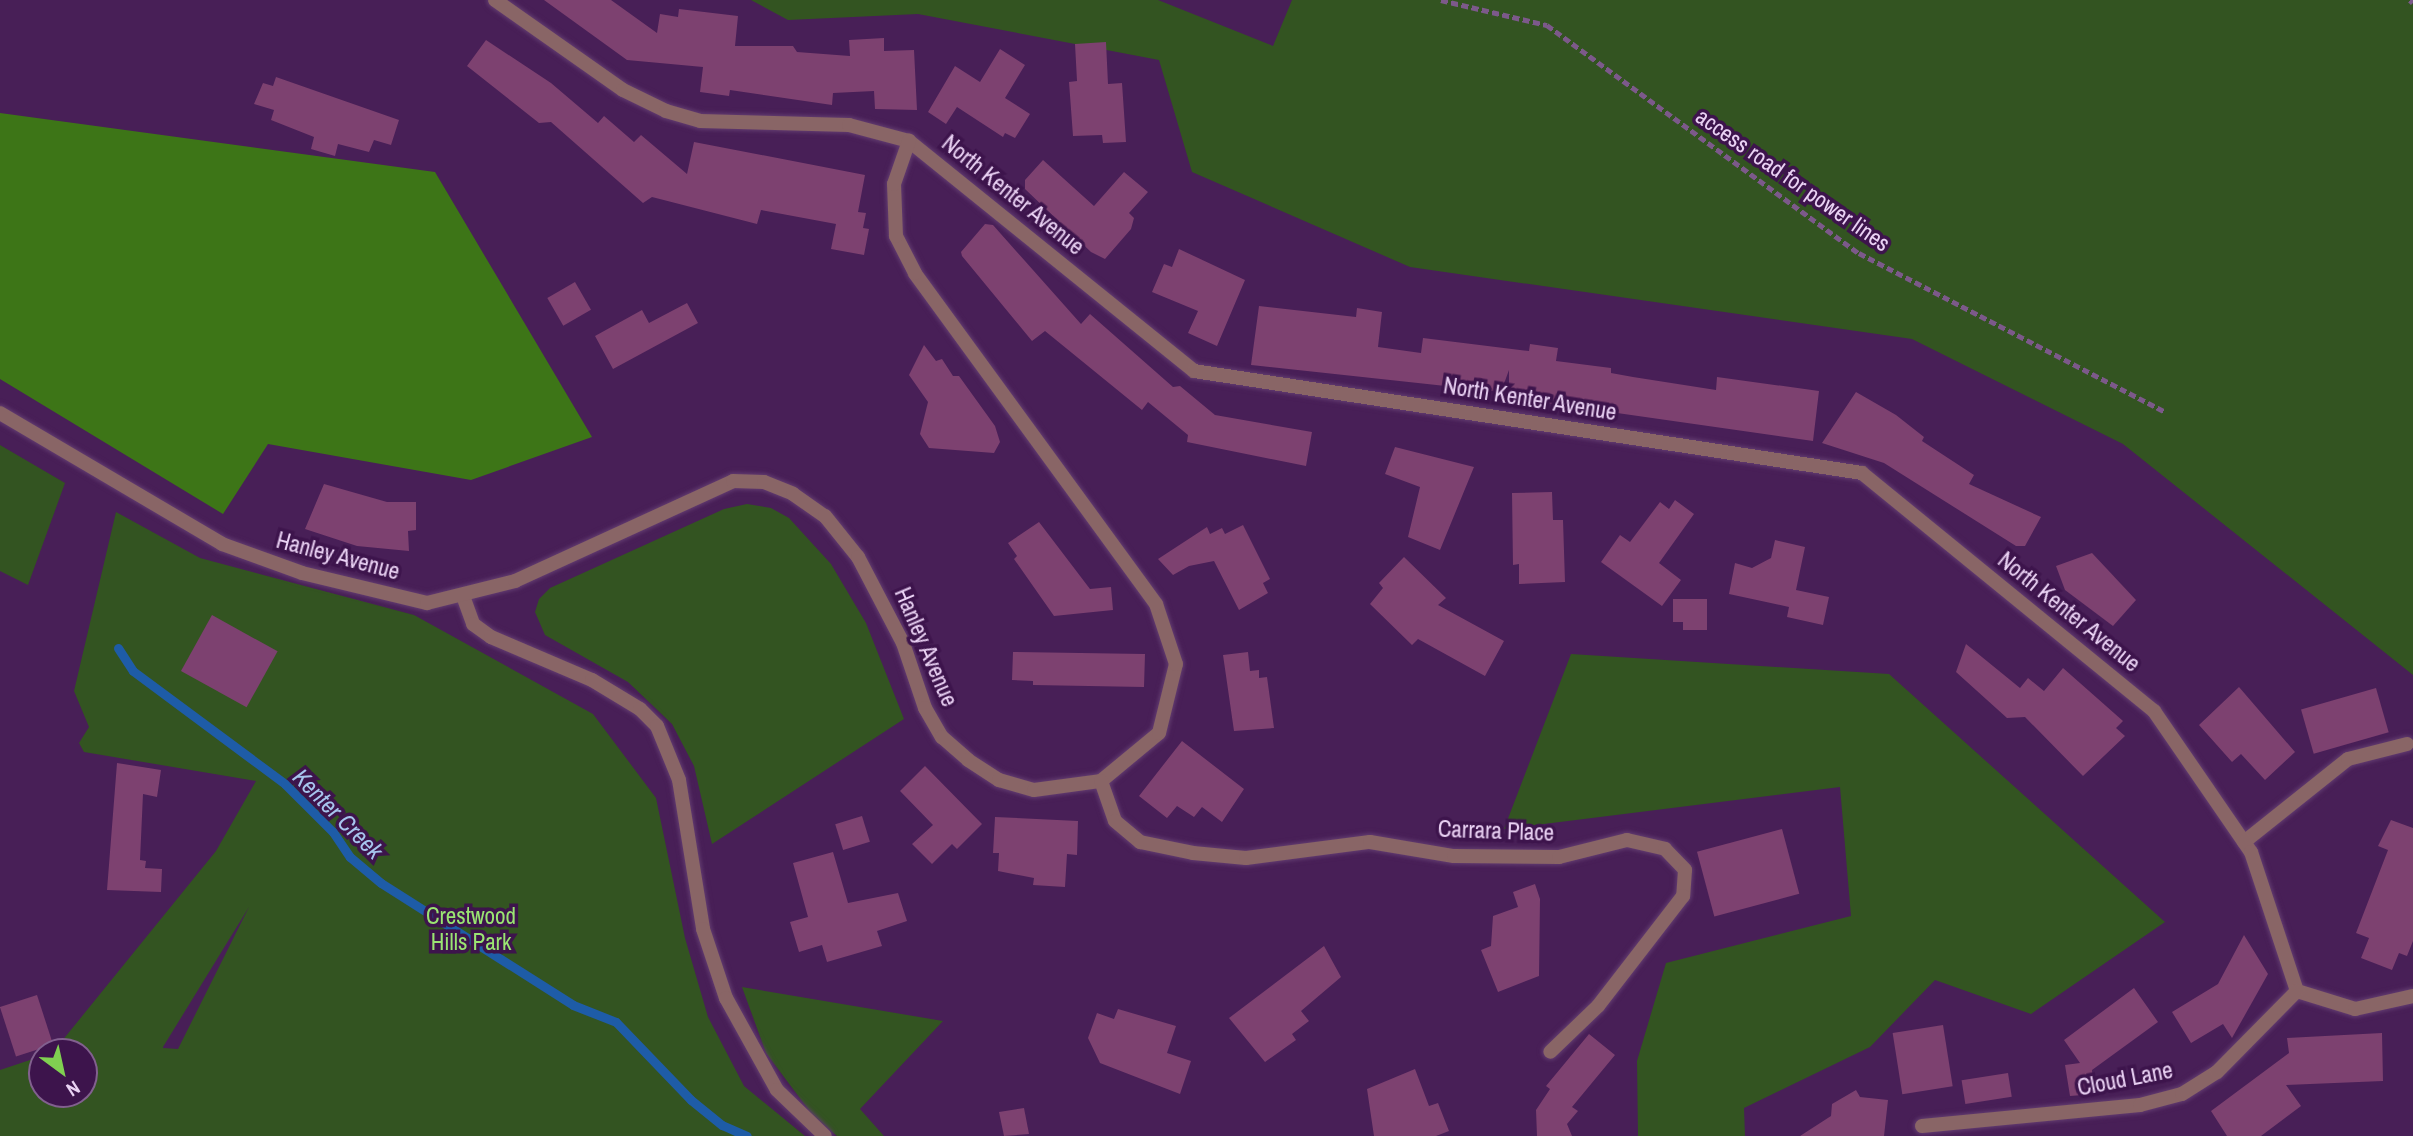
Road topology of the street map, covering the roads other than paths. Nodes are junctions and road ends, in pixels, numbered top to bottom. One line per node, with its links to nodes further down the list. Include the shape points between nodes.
1 (495, 0): 2 (street, North Kenter Avenue, via 623,90 666,111 700,121 849,125)
2 (909, 141): 6 (street, via 894,184 896,236 909,261 1156,604 1176,664 1159,733); 7 (street, North Kenter Avenue, via 1194,371 1862,473 2154,711)
3 (0, 413): 4 (street, Hanley Avenue, via 222,544 302,573 427,603)
4 (463, 596): 6 (street, Hanley Avenue, via 515,581 733,481 764,482 793,494 825,516 858,557 903,643 925,708 942,737 999,780 1034,790); 12 (street, via 473,624 491,637 592,680 640,709 657,726 679,780 703,929 726,998 777,1090)
5 (2407, 744): 7 (street, via 2348,759)
6 (1101, 781): 10 (street, Carrara Place, via 1115,821 1140,842 1194,853 1246,858 1370,842 1454,856 1559,857 1627,841 1665,849 1685,870 1683,896 1598,1006)
7 (2244, 842): 8 (street, North Kenter Avenue)
8 (2297, 991): 9 (street, via 2355,1009); 11 (street, Cloud Lane, via 2217,1072 2182,1094 2140,1105)
9 (2413, 996)
10 (1550, 1052)
11 (1923, 1126)
12 (825, 1136)

